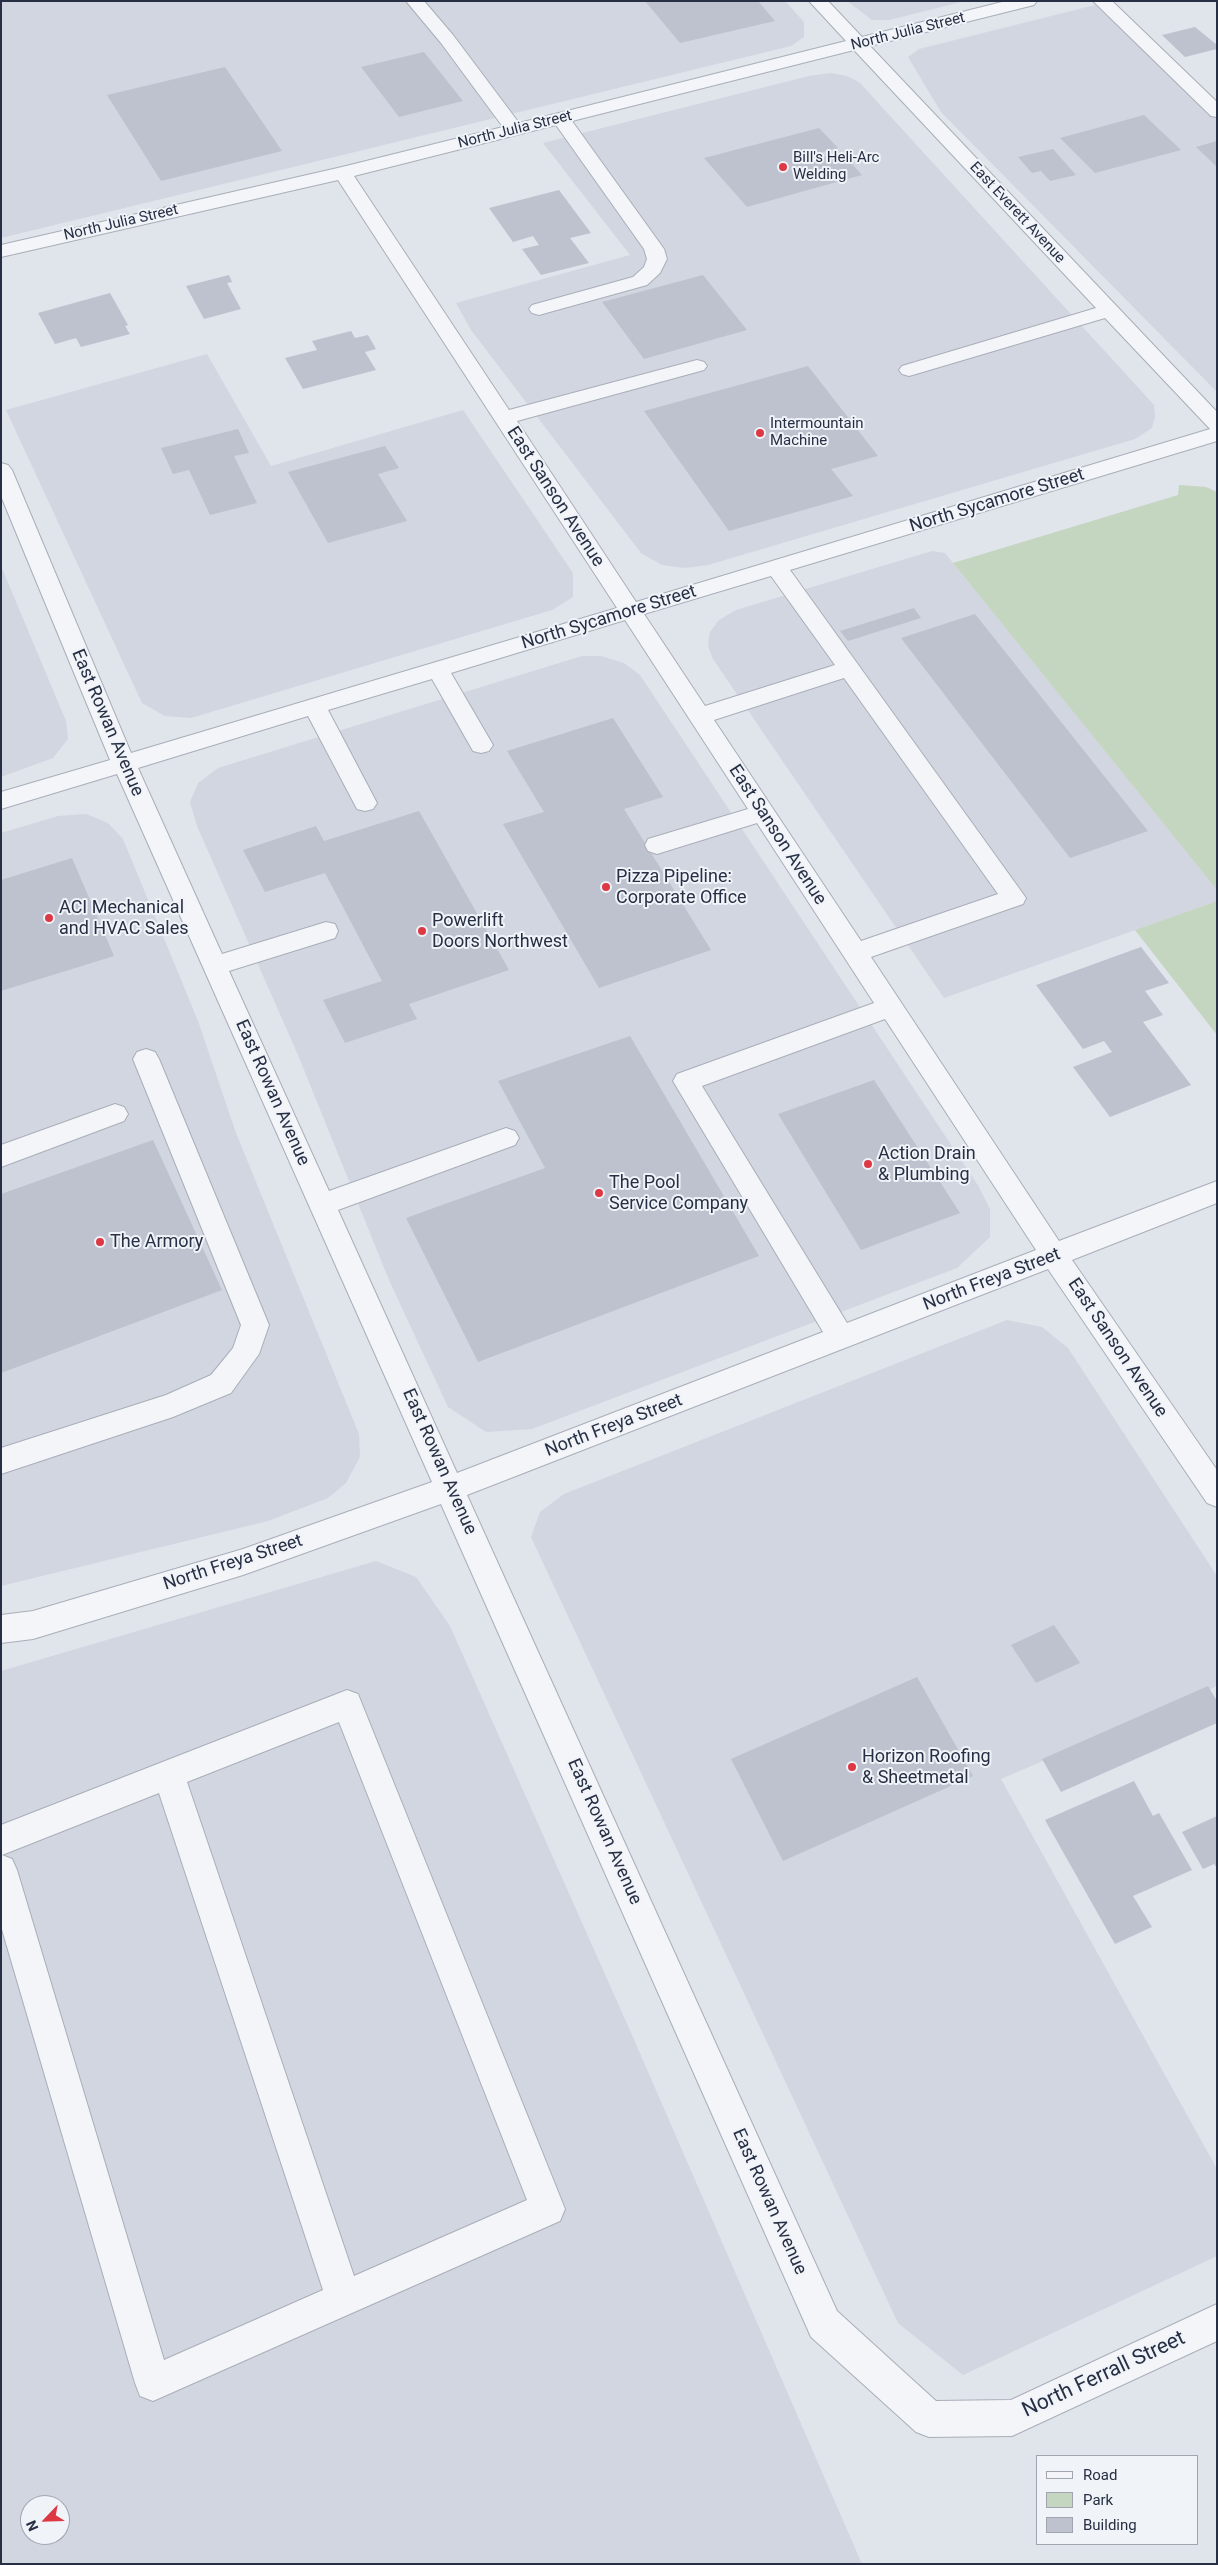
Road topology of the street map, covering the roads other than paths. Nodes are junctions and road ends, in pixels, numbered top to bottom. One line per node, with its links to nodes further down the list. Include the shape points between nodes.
1 (415, 1): 8 (street)
2 (818, 1): 5 (street, East Everett Avenue)
3 (1028, 1): 5 (street, North Julia Street)
4 (1102, 1): 6 (street)
5 (858, 44): 7 (street, North Julia Street); 12 (street, East Everett Avenue)
6 (1217, 112)
7 (560, 118): 8 (street, North Julia Street); 11 (street, via 654,249 657,259 654,269 640,281)
8 (514, 130): 9 (street, North Julia Street)
9 (343, 173): 10 (street, North Julia Street); 15 (street, East Sanson Avenue)
10 (1, 251)
11 (539, 309)
12 (1109, 310): 14 (street); 16 (street, East Everett Avenue)
13 (697, 366): 15 (street)
14 (910, 370)
15 (504, 418): 20 (street, East Sanson Avenue)
16 (1217, 425)
17 (1217, 434): 19 (street, North Sycamore Street)
18 (1, 470): 26 (street, East Rowan Avenue)
19 (777, 568): 20 (street, North Sycamore Street); 21 (street)
20 (630, 612): 22 (street, North Sycamore Street); 24 (street, East Sanson Avenue)
21 (849, 668): 24 (street); 32 (street, via 1014,898)
22 (438, 670): 23 (street, North Sycamore Street); 25 (street)
23 (315, 707): 26 (street, North Sycamore Street); 28 (street)
24 (699, 716): 29 (street, East Sanson Avenue)
25 (480, 745)
26 (124, 764): 27 (street, North Sycamore Street); 33 (street, East Rowan Avenue)
27 (1, 801)
28 (365, 803)
29 (763, 813): 30 (street); 32 (street, East Sanson Avenue)
30 (657, 845)
31 (326, 931): 33 (street)
32 (855, 953): 34 (street, East Sanson Avenue)
33 (214, 966): 40 (street, East Rowan Avenue)
34 (890, 1007): 41 (street, East Sanson Avenue); 42 (street, via 686,1081)
35 (146, 1060): 43 (street, via 255,1325 245,1354 221,1384 173,1405)
36 (115, 1114): 38 (street)
37 (506, 1138): 40 (street)
38 (1, 1156)
39 (1217, 1192): 41 (street, North Freya Street)
40 (323, 1204): 44 (street, East Rowan Avenue)
41 (1054, 1256): 42 (street, North Freya Street); 45 (street, East Sanson Avenue)
42 (842, 1338): 44 (street, North Freya Street)
43 (1, 1461)
44 (451, 1488): 46 (street, North Freya Street, via 244,1562 33,1625); 52 (street, East Rowan Avenue, via 824,2324)
45 (1217, 1494)
46 (1, 1630)
47 (169, 1774): 48 (street); 50 (street); 50 (street, via 347,1704 548,2209)
48 (1, 1840)
49 (1, 1870): 50 (street, via 153,2383)
50 (344, 2299)
51 (1217, 2322): 52 (street, North Ferrall Street, via 1012,2418)
52 (929, 2419)

